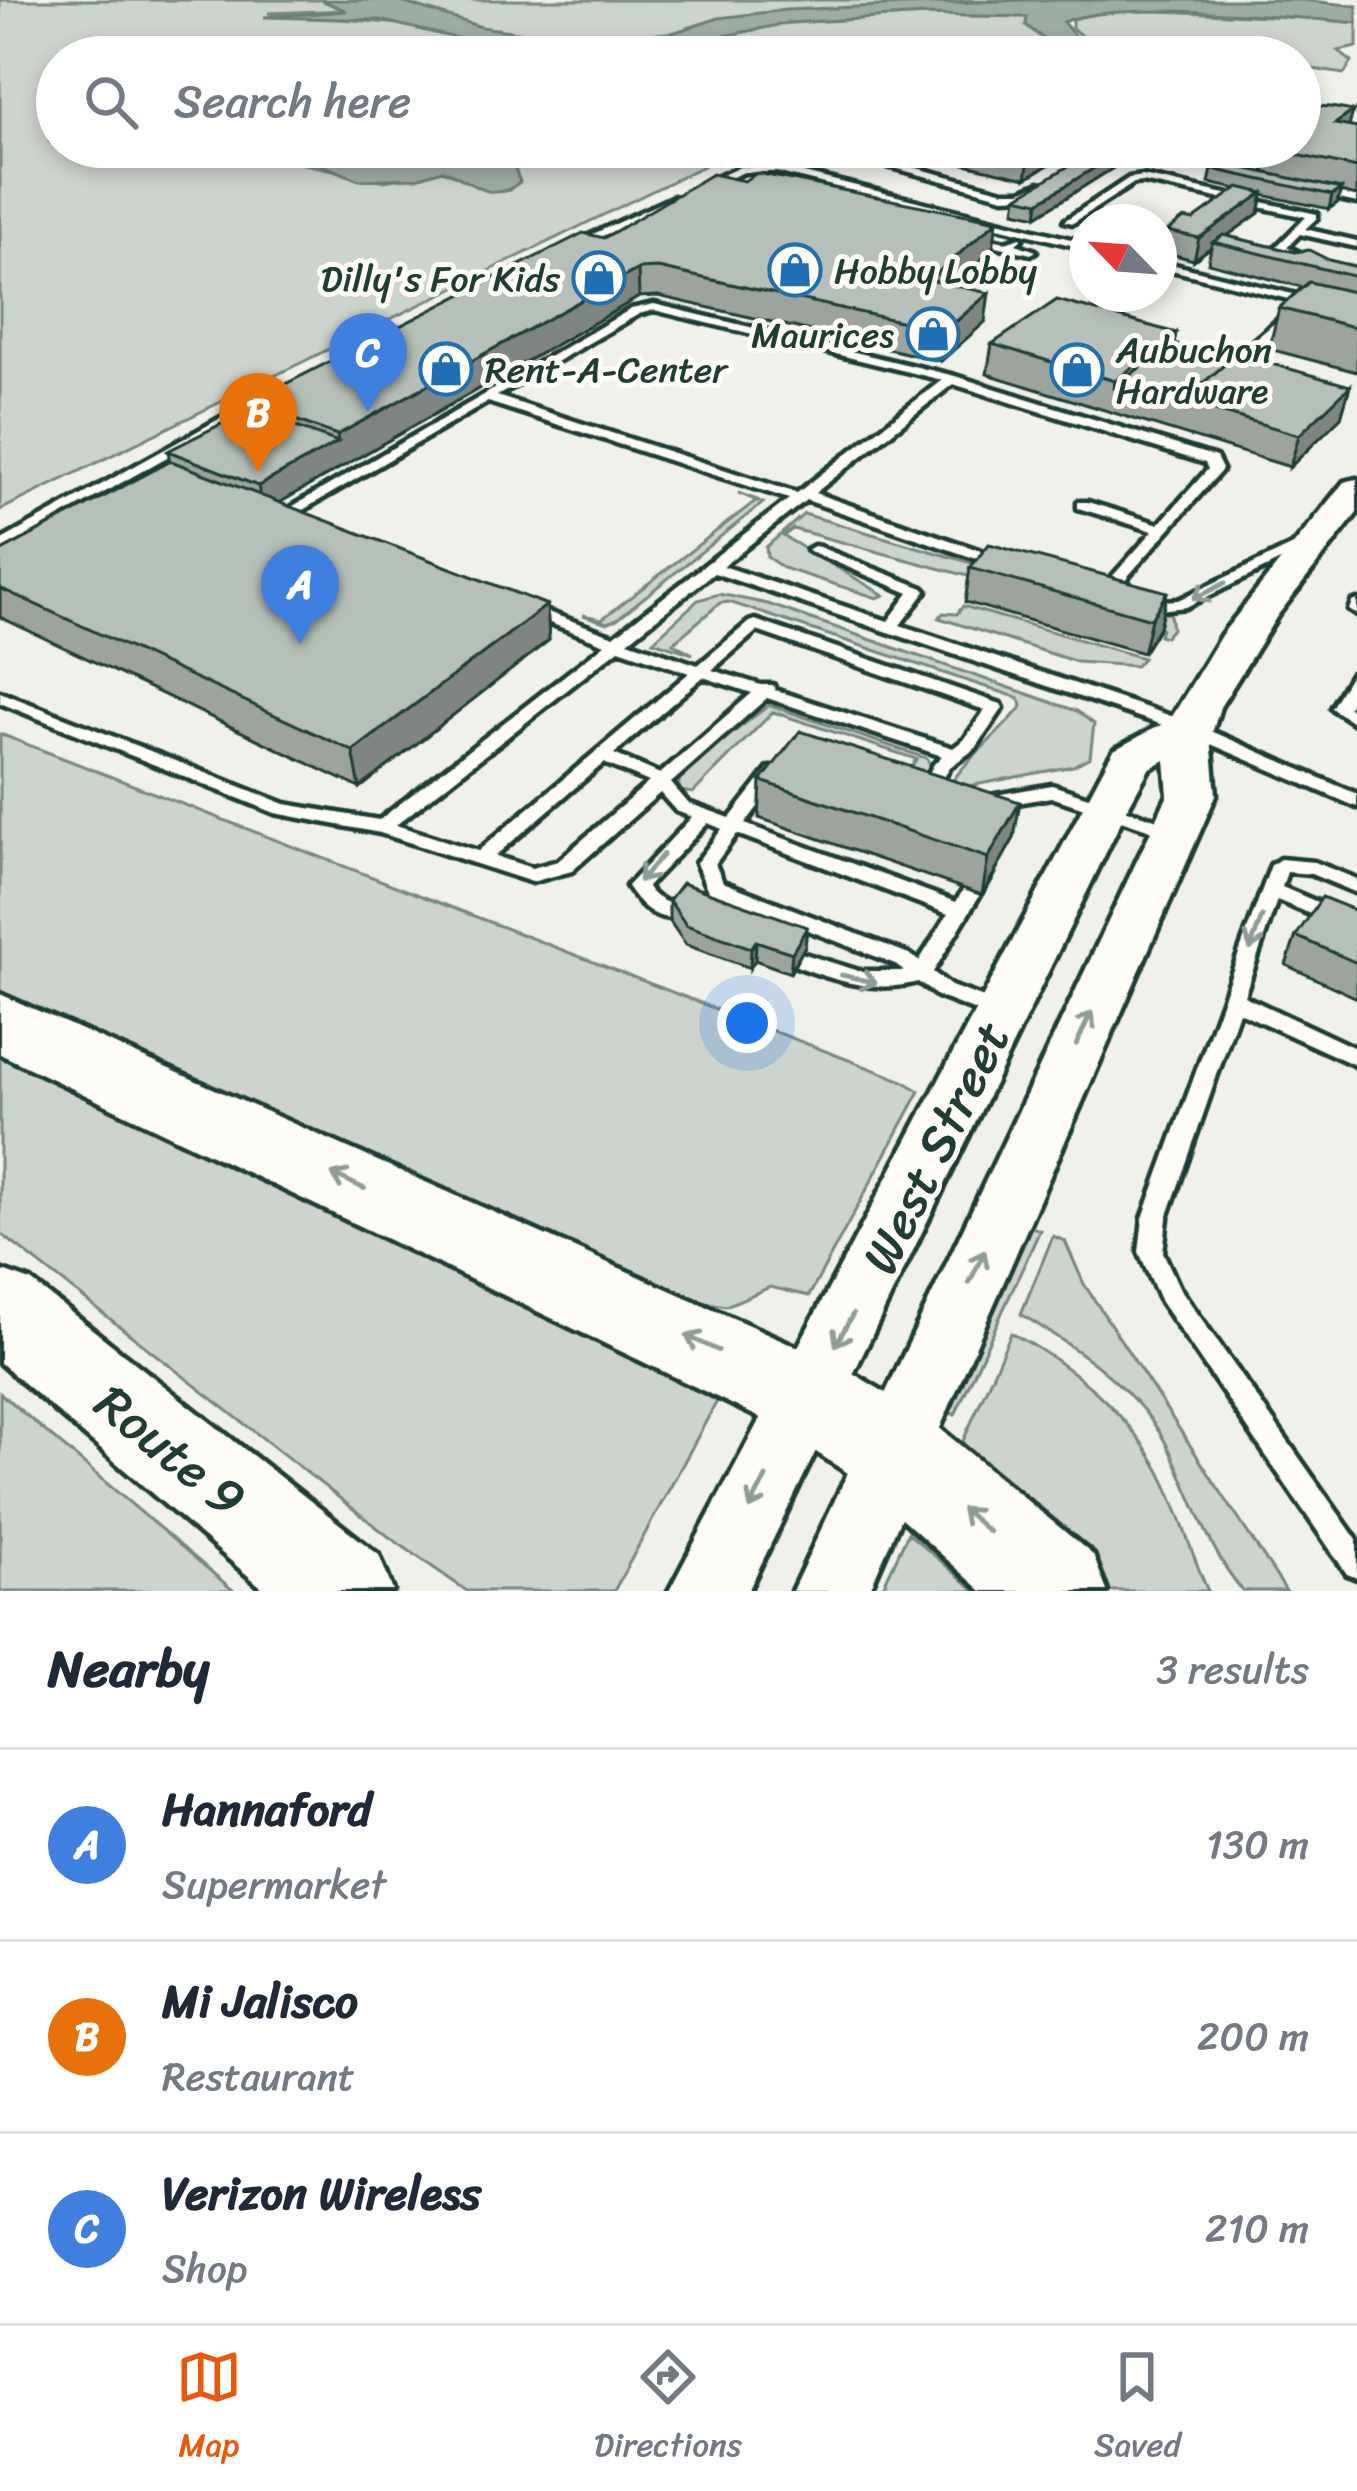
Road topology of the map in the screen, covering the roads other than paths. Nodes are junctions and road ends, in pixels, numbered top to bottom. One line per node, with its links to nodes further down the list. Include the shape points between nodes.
1 (906, 168): 3 (lane, via 1011,195)
2 (1238, 168): 4 (lane)
3 (1048, 181)
4 (1272, 181)
5 (712, 182): 7 (lane); 11 (lane, via 743,169 776,169); 16 (lane)
6 (1293, 186): 8 (lane)
7 (735, 187)
8 (1357, 200)
9 (1097, 204): 10 (lane, via 1137,179 1313,217)
10 (1300, 231): 14 (lane); 18 (lane, via 1280,248)
11 (1029, 232): 13 (lane); 15 (lane)
12 (965, 236): 15 (lane)
13 (1069, 242)
14 (1357, 244)
15 (1007, 245): 17 (lane)
16 (565, 249)
17 (1031, 251)
18 (1321, 260)
19 (1177, 269): 20 (lane)
20 (1306, 301): 21 (lane); 22 (lane, via 1241,358)
21 (1357, 314)
22 (1273, 372)
23 (951, 379): 25 (lane, via 647,307); 27 (lane); 30 (lane, via 1211,460 1215,469)
24 (281, 389): 32 (lane)
25 (486, 397): 27 (lane); 29 (lane, via 286,515)
26 (1357, 490): 31 (street)
27 (801, 496): 34 (lane); 35 (lane)
28 (1083, 505): 30 (lane)
29 (309, 526)
30 (1162, 529): 36 (lane)
31 (1314, 539): 37 (lane, one-way to 37, via 1180,604); 46 (street)
32 (0, 547)
33 (814, 550): 39 (lane, via 918,591)
34 (712, 567): 39 (lane); 40 (lane)
35 (1022, 570)
36 (1116, 581)
37 (1120, 603)
38 (512, 604): 40 (lane)
39 (892, 626): 46 (lane)
40 (616, 643): 41 (lane); 56 (lane)
41 (702, 670): 43 (lane); 47 (lane); 48 (lane, via 760,625 991,704 994,712)
42 (1357, 677): 45 (lane, via 1339,708)
43 (767, 689): 48 (lane); 50 (lane)
44 (0, 697): 56 (lane, via 271,805)
45 (1357, 720)
46 (1189, 728): 52 (lane); 53 (street, West Street, via 1131,760); 58 (street, West Street, via 1192,795)
47 (602, 754): 50 (lane); 60 (lane)
48 (954, 754): 51 (lane)
49 (794, 757): 57 (lane)
50 (659, 780): 54 (lane, via 674,801); 60 (lane, via 556,872 532,875)
51 (925, 799)
52 (1357, 801)
53 (1104, 807): 55 (lane, via 1042,791 975,810); 58 (lane); 69 (street, West Street)
54 (703, 817): 57 (lane); 64 (lane, one-way to 64, via 637,886 649,904)
55 (1001, 824)
56 (382, 827): 60 (lane)
57 (731, 827): 63 (lane); 67 (lane, via 705,863 716,886)
58 (1175, 832): 74 (street, West Street, one-way to 58)
59 (996, 852): 63 (lane)
60 (480, 859)
61 (1357, 886): 62 (lane, via 1292,862 1280,865)
62 (1272, 890): 65 (lane); 68 (lane, one-way to 68)
63 (960, 911): 67 (lane)
64 (674, 914)
65 (1357, 927)
66 (798, 959): 67 (lane, one-way to 67, via 860,982)
67 (922, 974): 69 (lane)
68 (1232, 1000): 71 (lane); 75 (lane, via 1155,1218 1151,1252 1170,1294)
69 (1001, 1013): 73 (street, West Street, one-way to 73)
70 (0, 1022): 73 (highway, one-way to 70)
71 (1357, 1058)
72 (0, 1309): 76 (highway, Route 9)
73 (807, 1394): 74 (highway); 77 (street, West Street, one-way to 77)
74 (893, 1449): 78 (street, West Street); 79 (highway, one-way to 74)
75 (1357, 1564)
76 (343, 1591)
77 (707, 1591)
78 (830, 1591)
79 (1057, 1591)

